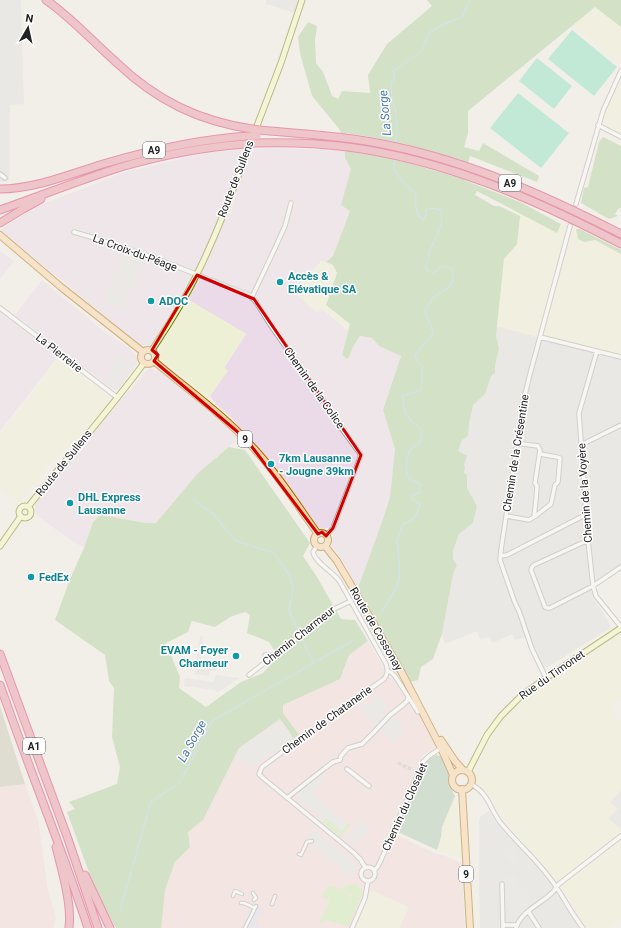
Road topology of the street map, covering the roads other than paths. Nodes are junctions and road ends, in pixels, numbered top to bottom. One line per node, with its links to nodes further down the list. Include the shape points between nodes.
1 (46, 0): 5 (highway, via 75,23 126,72 158,96 206,119)
2 (302, 0): 20 (main road, Route de Sullens, via 261,115)
3 (621, 71): 4 (street)
4 (598, 125): 6 (street); 12 (street)
5 (254, 133): 10 (highway, A9, via 167,147 38,184); 17 (highway, A9, via 345,137 403,148 460,164 502,180)
6 (621, 137)
7 (0, 174): 8 (street)
8 (5, 178)
9 (76, 183): 13 (highway, A9); 14 (highway); 19 (highway, A9, bridge, via 120,167 205,148 254,143 348,147 407,158 494,185 577,221)
10 (0, 189)
11 (291, 203): 21 (street, via 283,230)
12 (576, 204)
13 (0, 210)
14 (0, 223)
15 (570, 226): 23 (street, Chemin de la Crésentine)
16 (74, 232): 20 (street, La Croix-du-Péage)
17 (621, 234)
18 (0, 235): 25 (main road)
19 (621, 244)
20 (197, 275): 21 (street); 24 (main road, Route de Sullens)
21 (252, 297): 41 (street, Chemin de la Colice, via 361,455 333,528)
22 (0, 308): 30 (street, La Pierreire)
23 (540, 337): 26 (street); 32 (street, Chemin de la Crésentine, via 523,401)
24 (152, 350): 25 (main road); 28 (main road, via 155,354)
25 (143, 352): 29 (main road, via 141,358)
26 (597, 352): 27 (street); 33 (street, Chemin de la Voyère, via 579,413)
27 (621, 357)
28 (154, 361): 29 (main road); 40 (main road, 9, via 246,439 266,462)
29 (144, 363): 30 (main road, Route de Sullens)
30 (118, 398): 35 (main road, Route de Sullens)
31 (621, 425): 33 (street)
32 (516, 444): 34 (street, via 538,446); 38 (street, Chemin de la Crésentine)
33 (581, 445): 36 (street, Chemin de la Voyère)
34 (540, 454): 39 (street, via 535,483 537,486); 39 (street, via 560,458 558,482 551,504)
35 (28, 507): 37 (main road, via 21,508); 37 (main road, via 30,515 25,518)
36 (587, 514): 42 (street, Chemin de la Voyère); 46 (street)
37 (21, 516): 43 (main road)
38 (506, 516): 39 (street, via 529,520); 46 (street, Chemin de la Crésentine)
39 (534, 517)
40 (318, 534): 41 (main road); 44 (main road, via 314,540)
41 (326, 536): 45 (main road, via 328,542)
42 (589, 542): 48 (street, Chemin de la Voyère); 48 (street, via 534,565 531,570 547,608)
43 (0, 546)
44 (317, 546): 45 (main road); 49 (street, via 313,552 315,558 338,579)
45 (325, 546): 59 (main road, Route de Cossonay, via 357,595)
46 (501, 556): 56 (street, Chemin de la Crésentine, via 500,560 515,603)
47 (621, 567): 48 (street)
48 (593, 586): 50 (street, Chemin de la Voyère, via 596,596)
49 (351, 601): 53 (street, Chemin Charmeur, via 334,609); 54 (street)
50 (621, 628): 56 (main road, Rue du Timonet)
51 (0, 654): 70 (highway, A1)
52 (265, 655): 53 (street)
53 (274, 656): 55 (street, Chemin Charmeur)
54 (388, 671): 58 (street, via 395,676); 67 (street, Chemin de Chatanerie, via 384,679 262,767 259,774)
55 (249, 675)
56 (546, 678): 62 (main road, Rue du Timonet, via 522,695 501,716)
57 (0, 685): 68 (highway, A1)
58 (408, 698): 59 (street); 67 (street, via 362,744 348,748 340,760 333,762)
59 (421, 713): 60 (main road, Route de Cossonay); 62 (main road, Route de Cossonay, via 455,761)
60 (441, 748): 63 (main road, Route de Cossonay); 74 (street, Chemin du Closalet, via 429,756 417,772 381,860)
61 (348, 769): 65 (street)
62 (466, 771): 63 (main road, via 457,771); 64 (main road, via 472,778)
63 (453, 775): 66 (main road, via 453,784)
64 (471, 784): 66 (main road); 77 (street, via 486,796 497,818 543,869)
65 (369, 786)
66 (462, 789): 94 (main road, 9)
67 (287, 798): 73 (street, Chemin de Chatanerie, via 353,852)
68 (49, 818): 88 (highway, via 68,899); 89 (highway, A1)
69 (621, 836): 77 (street)
70 (68, 839): 90 (highway, A1); 91 (highway)
71 (312, 841): 72 (street, via 307,842 301,855)
72 (299, 854)
73 (365, 867): 74 (street); 75 (street, via 361,876)
74 (374, 871): 75 (street, via 374,878)
75 (368, 881): 93 (street, via 365,898)
76 (502, 884): 86 (street)
77 (556, 888): 85 (street); 96 (street)
78 (253, 893): 82 (street, via 256,898)
79 (242, 894): 80 (street, via 235,891)
80 (233, 896)
81 (275, 896): 84 (street)
82 (254, 900)
83 (242, 903): 92 (street, via 255,907)
84 (272, 904)
85 (528, 911): 87 (street); 95 (street)
86 (503, 926): 87 (street)
87 (517, 926)
88 (69, 928)
89 (88, 928)
90 (98, 928)
91 (110, 928)
92 (245, 928)
93 (352, 928)
94 (470, 928)
95 (539, 928)
96 (583, 928)

